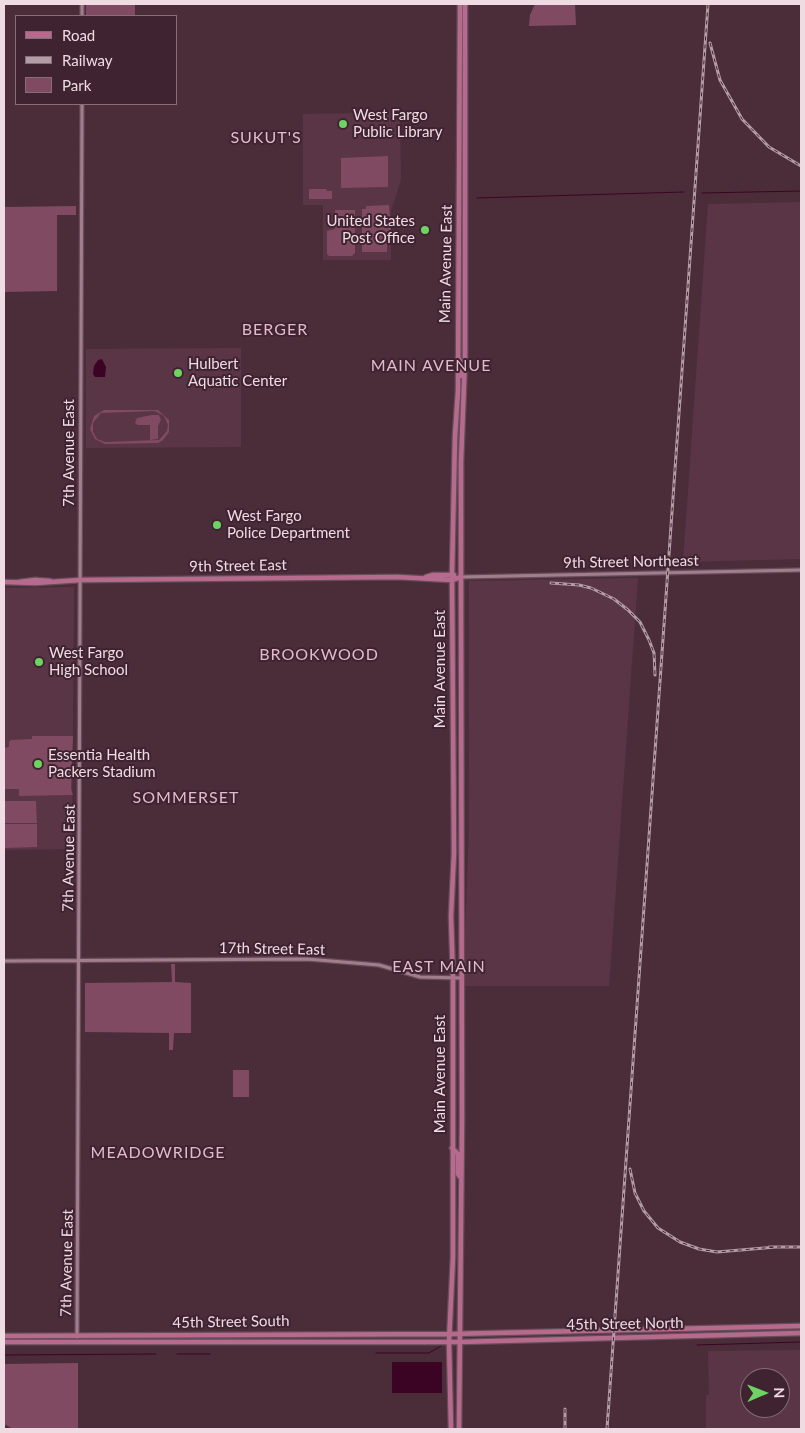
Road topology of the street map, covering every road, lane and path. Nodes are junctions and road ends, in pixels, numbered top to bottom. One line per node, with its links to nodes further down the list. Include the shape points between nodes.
1 (460, 4): 4 (main road, Main Avenue East)
2 (465, 4): 5 (main road, Main Avenue East)
3 (82, 105): 11 (street, 7th Avenue East)
4 (458, 358): 5 (main road, via 462,364); 6 (main road, Main Avenue East)
5 (465, 397): 7 (main road, Main Avenue East)
6 (454, 494): 7 (main road, via 458,498); 9 (main road, Main Avenue East)
7 (461, 530): 10 (main road, Main Avenue East)
8 (801, 570): 10 (street, 9th Street Northeast)
9 (452, 577): 10 (main road, 9th Street East); 11 (main road, 9th Street East); 15 (main road, Main Avenue East)
10 (460, 577): 16 (main road, Main Avenue East)
11 (80, 580): 12 (main road, 9th Street East); 13 (street, 7th Avenue East)
12 (4, 582)
13 (79, 960): 14 (street, 17th Street East); 15 (street, 17th Street East, via 307,959 379,965 420,977); 26 (street, 7th Avenue East)
14 (4, 961)
15 (453, 978): 16 (street, 17th Street East); 17 (main road, Main Avenue East)
16 (462, 978): 18 (main road, Main Avenue East)
17 (452, 1148): 18 (main road, via 458,1154); 19 (main road, Main Avenue East)
18 (461, 1179): 20 (main road, Main Avenue East)
19 (453, 1183): 20 (main road, via 456,1211); 23 (main road, Main Avenue East)
20 (461, 1216): 24 (main road, Main Avenue East)
21 (801, 1326): 24 (main road, 45th Street North)
22 (801, 1333): 29 (main road, 45th Street North)
23 (450, 1334): 24 (main road, 45th Street South); 26 (main road, 45th Street South); 28 (main road)
24 (459, 1334): 29 (main road)
25 (4, 1336): 26 (main road, 45th Street South)
26 (77, 1336): 30 (street, 7th Avenue East)
27 (4, 1342): 30 (main road, 45th Street South)
28 (450, 1342): 29 (main road, 45th Street North); 30 (main road, 45th Street South); 31 (main road)
29 (459, 1342): 32 (main road)
30 (77, 1343)
31 (451, 1429)
32 (459, 1429)

